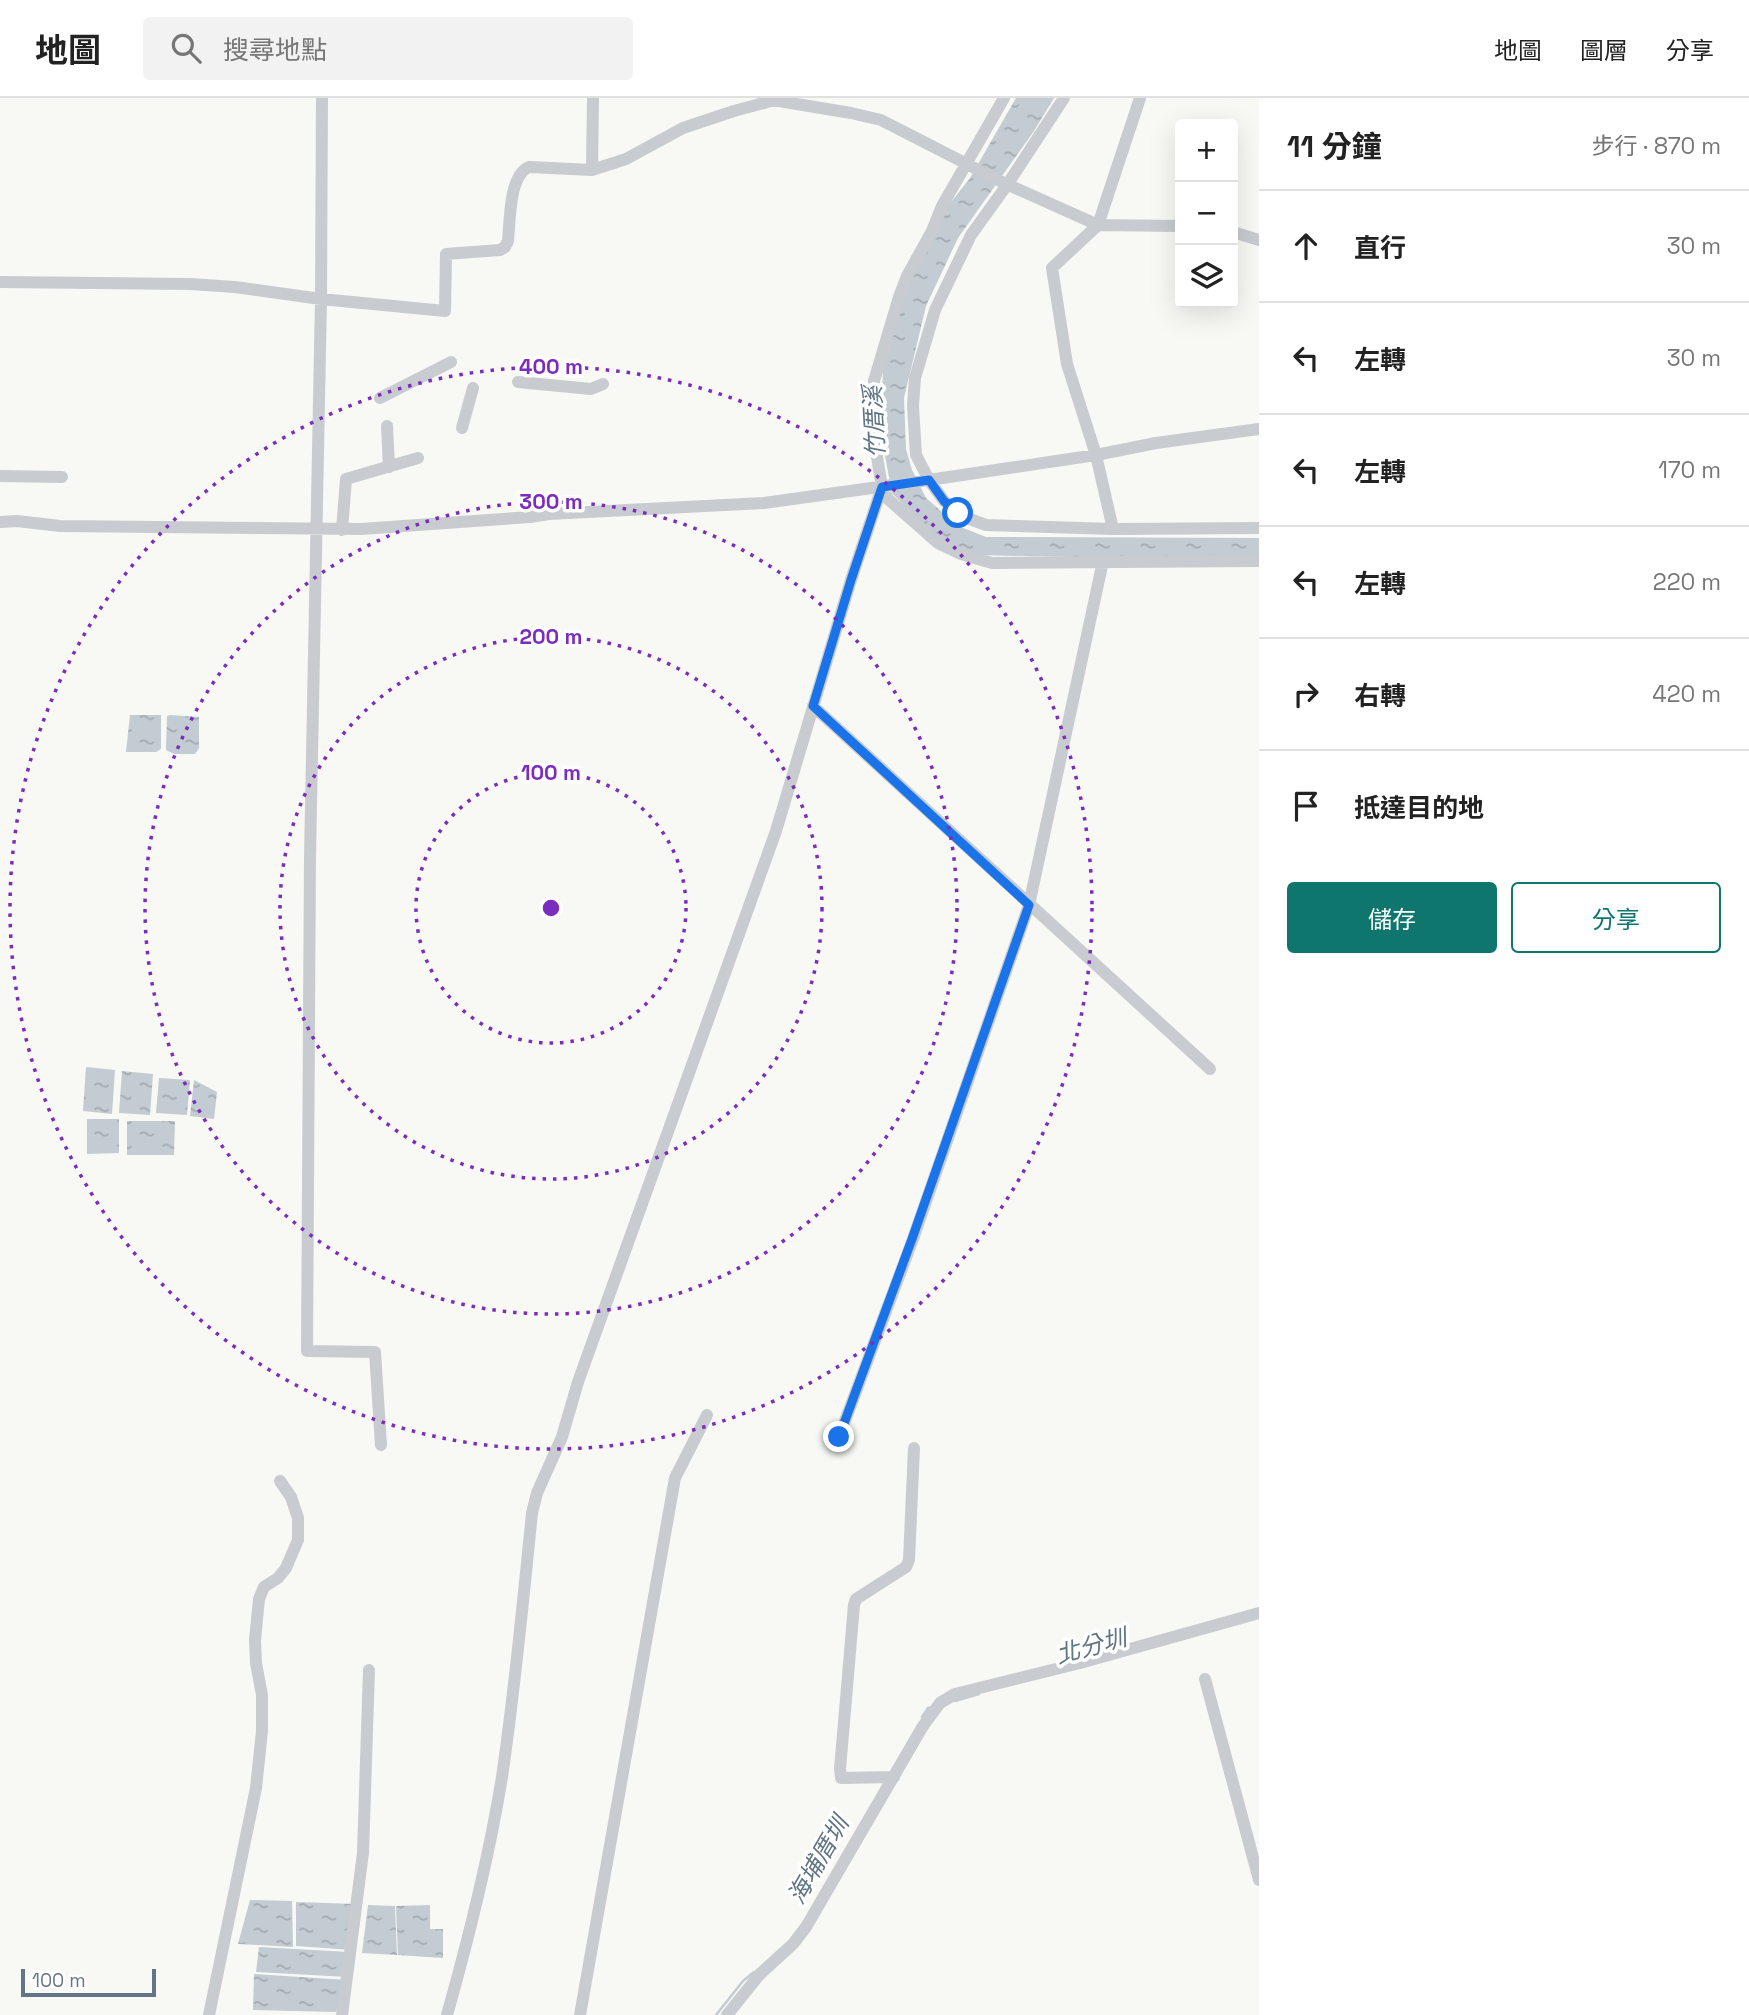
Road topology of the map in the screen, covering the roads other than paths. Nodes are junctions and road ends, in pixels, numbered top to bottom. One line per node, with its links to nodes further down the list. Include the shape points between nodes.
1 (322, 98): 14 (street)
2 (593, 98): 7 (street)
3 (1004, 98): 6 (street)
4 (1064, 98): 8 (street)
5 (1140, 98): 9 (street)
6 (968, 164): 7 (street, via 881,120 771,101 683,128 626,159); 8 (street); 29 (street, via 907,276 874,381 873,433)
7 (592, 170): 14 (street, via 522,170 505,247 446,254 445,311)
8 (1005, 183): 9 (street); 28 (street, via 971,235 934,310 915,378 916,455)
9 (1098, 225): 10 (street); 23 (street, via 1052,268 1067,364)
10 (1175, 226)
11 (1238, 234): 12 (street)
12 (1259, 240)
13 (0, 282): 14 (street, via 235,287)
14 (321, 299): 33 (street)
15 (451, 362): 19 (street)
16 (518, 382): 17 (street, via 591,389)
17 (603, 384)
18 (473, 388): 21 (street)
19 (380, 398)
20 (387, 426): 25 (street)
21 (462, 428)
22 (1259, 429): 23 (street)
23 (1096, 455): 28 (street); 32 (street)
24 (418, 458): 25 (street)
25 (389, 467): 34 (street, via 346,479)
26 (0, 476): 27 (street)
27 (62, 477)
28 (929, 480): 29 (street); 32 (street, via 950,507 986,525)
29 (882, 487): 34 (street, via 764,503 549,513); 35 (street, via 888,499 938,543 961,554 992,563); 37 (street)
30 (0, 522): 33 (street)
31 (1259, 528): 32 (street)
32 (1113, 529)
33 (317, 530): 34 (street); 42 (street, via 307,1351 375,1352)
34 (342, 530)
35 (1103, 561): 36 (street); 38 (street)
36 (1259, 561)
37 (813, 706): 38 (street); 52 (street, via 776,831 562,1437 537,1493 502,1777)
38 (1029, 905): 39 (street); 41 (street)
39 (1210, 1069)
40 (707, 1415): 53 (street, via 675,1478)
41 (839, 1437)
42 (381, 1445)
43 (914, 1448): 48 (street, via 909,1560 906,1567 856,1599 854,1605 840,1769 841,1778)
44 (280, 1481): 50 (street, via 299,1518 298,1540 286,1568 264,1587 259,1599 255,1640 262,1731 256,1788)
45 (1259, 1613): 48 (street, via 1192,1637 956,1694 934,1710)
46 (369, 1670): 51 (street, via 363,1853)
47 (1205, 1679): 49 (street)
48 (894, 1777): 54 (street, via 806,1927)
49 (1259, 1880)
50 (209, 2015)
51 (342, 2015)
52 (447, 2015)
53 (580, 2015)
54 (727, 2015)

